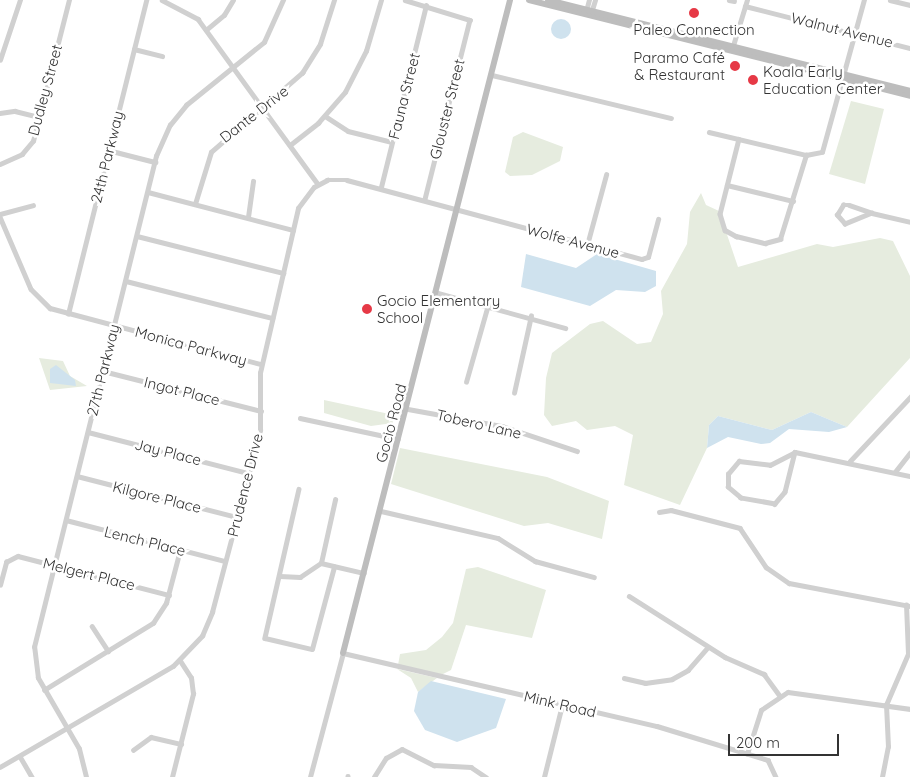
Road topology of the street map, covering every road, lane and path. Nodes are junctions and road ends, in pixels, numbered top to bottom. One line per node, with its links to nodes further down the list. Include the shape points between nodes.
1 (20, 0): 30 (street)
2 (69, 0): 39 (street, Dudley Street)
3 (146, 0): 27 (street, 24th Parkway)
4 (162, 0): 24 (street, via 188,10)
5 (233, 0): 24 (street, via 224,15)
6 (283, 0): 31 (street, 27th Parkway, via 264,42)
7 (334, 0): 36 (street, Dante Drive, via 323,36 307,66)
8 (381, 0): 38 (street, via 360,64)
9 (405, 0): 20 (street)
10 (510, 0): 32 (street, Gocio Road)
11 (528, 0): 23 (street)
12 (548, 0): 23 (street)
13 (589, 0): 23 (street)
14 (595, 0): 23 (street)
15 (729, 0): 19 (street)
16 (747, 0): 22 (street)
17 (864, 0): 25 (street)
18 (890, 0): 21 (street)
19 (734, 2)
20 (426, 5): 43 (street, Fauna Street); 55 (street, Glouster Street, via 470,20)
21 (910, 5)
22 (745, 6): 25 (street, Walnut Avenue); 28 (street)
23 (588, 12): 28 (street)
24 (206, 30): 31 (street)
25 (855, 33): 26 (street, Walnut Avenue); 33 (street)
26 (910, 48)
27 (134, 49): 29 (street); 45 (street, 24th Parkway)
28 (732, 49): 33 (street)
29 (162, 56)
30 (0, 60)
31 (234, 69): 36 (street); 47 (street, 27th Parkway, via 179,113 163,137)
32 (492, 75): 40 (street); 59 (street, Gocio Road)
33 (844, 77): 34 (street); 35 (street); 46 (street, via 825,148 817,155)
34 (910, 91)
35 (910, 96)
36 (263, 108): 44 (street); 58 (street, Dante Drive, via 210,152)
37 (0, 113): 39 (street, via 15,111)
38 (325, 116): 43 (street, via 348,131); 44 (street)
39 (39, 117): 48 (street, Dudley Street, via 28,149)
40 (671, 118)
41 (709, 132): 42 (street)
42 (739, 139): 46 (street); 52 (street)
43 (392, 142): 53 (street, Fauna Street)
44 (290, 145): 51 (street)
45 (108, 150): 47 (street); 72 (street, 24th Parkway)
46 (806, 155): 56 (street)
47 (155, 162): 54 (street, 27th Parkway)
48 (0, 164)
49 (606, 175): 67 (street)
50 (253, 181): 62 (street)
51 (318, 184): 53 (street, via 341,179); 65 (street, Prudence Drive, via 301,201)
52 (728, 185): 56 (street); 56 (street, via 720,219 736,236 776,242 785,231)
53 (380, 187): 55 (street)
54 (148, 192): 58 (street); 66 (street, 27th Parkway)
55 (425, 199): 59 (street)
56 (793, 201)
57 (33, 204): 61 (street)
58 (195, 204): 62 (street)
59 (459, 208): 67 (street, Wolfe Avenue); 70 (street, Gocio Road)
60 (872, 213): 60 (street, via 847,224 837,215 846,204); 64 (street)
61 (0, 215): 72 (street, Monica Parkway, via 34,294 50,308)
62 (248, 217): 65 (street)
63 (658, 219): 67 (street, Wolfe Avenue, via 646,259)
64 (910, 222)
65 (293, 230): 68 (street, Prudence Drive)
66 (137, 236): 68 (street); 69 (street, 27th Parkway)
67 (587, 245)
68 (283, 274): 74 (street, Prudence Drive)
69 (126, 281): 74 (street); 75 (street, 27th Parkway)
70 (438, 293): 71 (street); 82 (street, Gocio Road)
71 (488, 305): 73 (street); 79 (street)
72 (68, 314): 75 (street, Monica Parkway)
73 (531, 316): 76 (street); 80 (street)
74 (272, 318): 77 (street, Prudence Drive)
75 (114, 326): 77 (street, Monica Parkway); 78 (street, 27th Parkway)
76 (565, 328)
77 (261, 364): 83 (street, Prudence Drive)
78 (103, 371): 83 (street, Ingot Place); 85 (street, 27th Parkway)
79 (466, 382)
80 (514, 393)
81 (910, 396): 90 (street)
82 (408, 409): 86 (street, Gocio Road); 87 (street, Tobero Lane, via 502,426)
83 (261, 411): 92 (street, Prudence Drive)
84 (300, 418): 86 (street)
85 (88, 432): 92 (street, Jay Place); 93 (street, 27th Parkway)
86 (400, 440): 97 (street, Gocio Road)
87 (577, 450)
88 (796, 452): 88 (street, via 770,465 739,461 728,474 728,487 740,498 775,504 786,492); 90 (street)
89 (910, 453): 91 (street)
90 (850, 461): 91 (street)
91 (895, 472): 94 (street)
92 (248, 473): 99 (street, Prudence Drive)
93 (77, 476): 99 (street, Kilgore Place); 100 (street, 27th Parkway)
94 (910, 476)
95 (299, 489): 107 (street)
96 (335, 500): 103 (street)
97 (381, 511): 106 (street, Gocio Road); 108 (street, via 498,538 535,561)
98 (660, 512): 112 (street, via 670,510 740,528 766,567 790,583)
99 (237, 517): 102 (street, Prudence Drive)
100 (66, 520): 101 (street, Lench Place); 104 (street, 27th Parkway)
101 (180, 550): 102 (street, Lench Place); 110 (street)
102 (225, 561): 117 (street, Prudence Drive, via 207,626)
103 (321, 563): 105 (street); 107 (street, via 300,578)
104 (55, 565): 109 (street, Melgert Place, via 18,556 10,558); 110 (street, Melgert Place); 119 (street, 27th Parkway, via 34,647 37,674)
105 (334, 567): 106 (street); 107 (street, via 312,650 265,638)
106 (364, 573): 116 (street, Gocio Road)
107 (280, 576)
108 (594, 577)
109 (0, 585)
110 (169, 595): 115 (street, via 153,623)
111 (629, 596): 114 (street, via 652,606)
112 (908, 605): 122 (street, via 908,654)
113 (92, 626): 115 (street)
114 (708, 647): 118 (street, via 688,670 672,679 645,683); 120 (street, via 764,674)
115 (108, 651): 119 (street)
116 (343, 653): 121 (street, Mink Road); 133 (street, Gocio Road)
117 (180, 661): 124 (street, Prudence Drive); 125 (street, via 193,690)
118 (624, 678)
119 (44, 690): 124 (street, 27th Parkway)
120 (779, 694): 122 (street, via 806,691); 127 (street, via 759,714)
121 (562, 705): 127 (street, Mink Road); 136 (street)
122 (886, 705): 123 (street); 138 (street, via 888,747)
123 (910, 709)
124 (68, 729): 128 (street, Prudence Drive); 131 (street, 27th Parkway, via 81,754)
125 (180, 744): 126 (street, via 151,737); 132 (street)
126 (133, 750)
127 (747, 754): 137 (street, Mink Road, via 773,765)
128 (21, 758): 129 (street, Prudence Drive); 130 (street)
129 (0, 767)
130 (32, 777)
131 (86, 777)
132 (172, 777)
133 (310, 777)
134 (374, 777): 135 (street, via 386,758 402,749 434,765 471,767)
135 (486, 777)
136 (544, 777)
137 (776, 777)
138 (882, 777)

